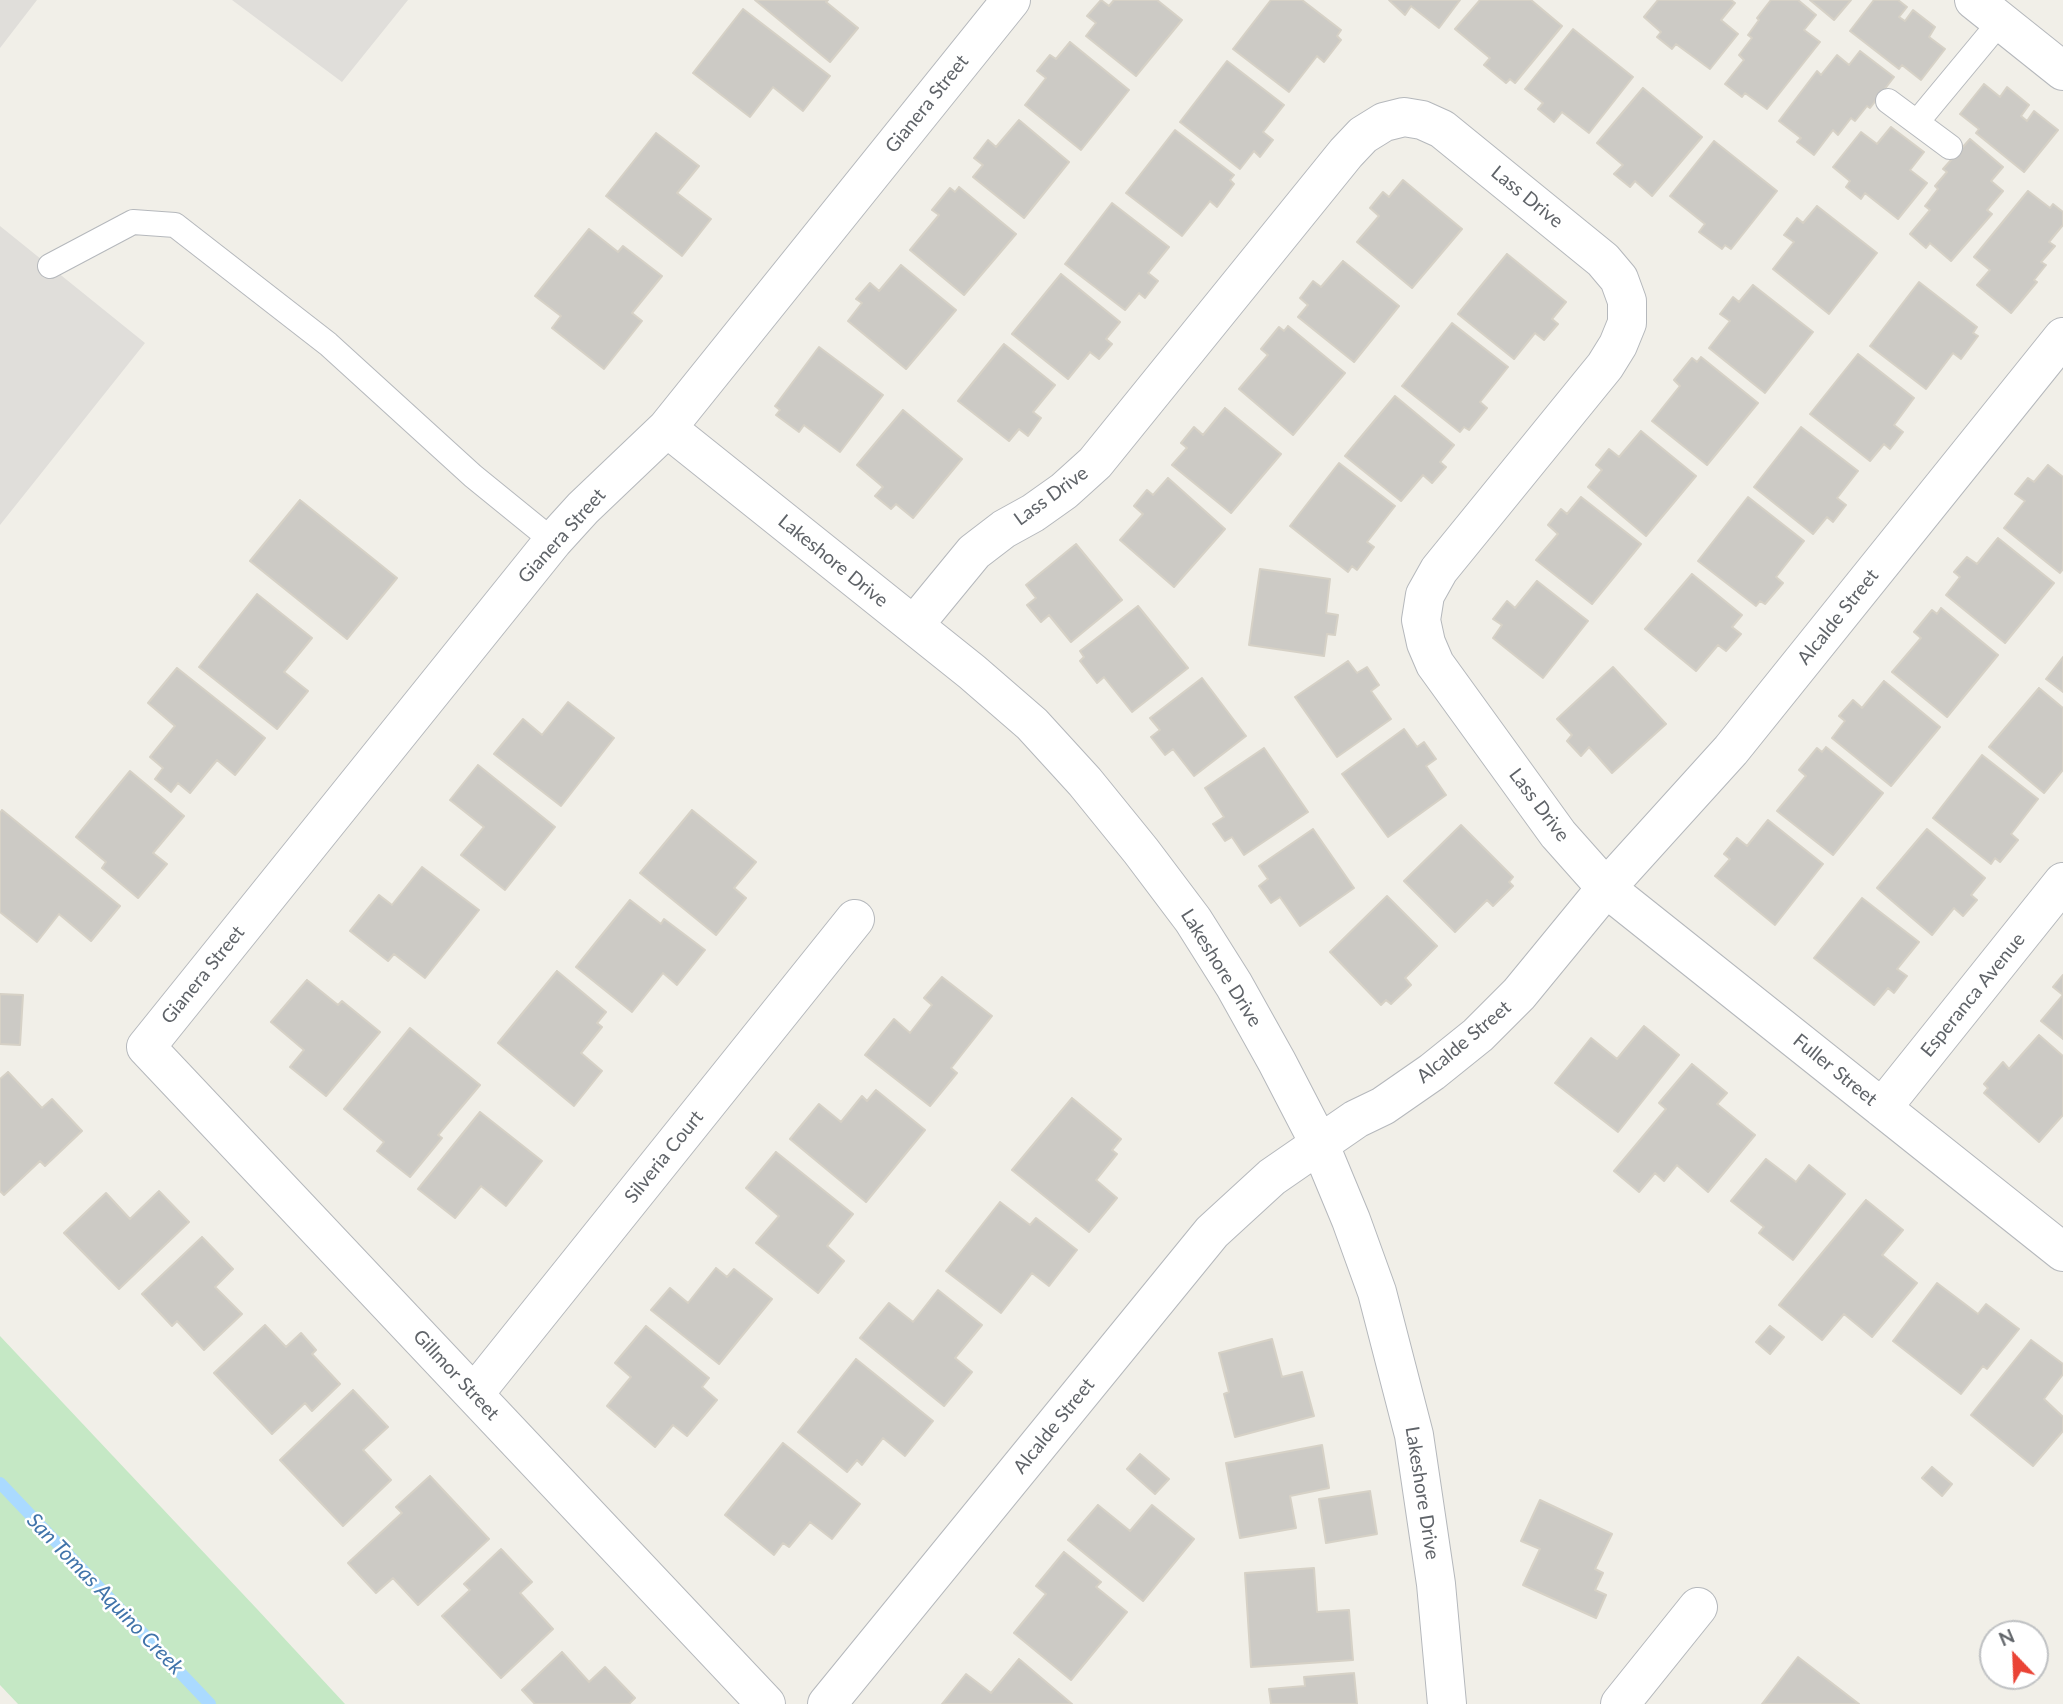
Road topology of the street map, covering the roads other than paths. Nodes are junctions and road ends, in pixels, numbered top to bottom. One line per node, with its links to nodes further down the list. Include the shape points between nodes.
1 (1011, 0): 9 (street, Gianera Street)
2 (1987, 11): 3 (street); 5 (lane)
3 (2063, 71)
4 (1888, 101): 5 (lane)
5 (1917, 122): 6 (lane)
6 (1950, 147)
7 (50, 266): 10 (lane, via 133,222 175,225 328,344 473,476)
8 (2063, 337): 13 (street, Alcalde Street, via 1731,750)
9 (667, 428): 10 (street, Gianera Street); 11 (street, Lakeshore Drive)
10 (553, 541): 15 (street, Gianera Street)
11 (914, 625): 13 (street, Lass Drive, via 974,552 1044,506 1095,463 1363,135 1384,122 1404,117 1422,120 1461,143 1603,260 1619,279 1627,301 1626,323 1605,366 1439,570 1425,595 1421,620 1435,664 1559,834); 17 (street, Lakeshore Drive, via 1032,724 1141,851 1234,985)
12 (2063, 882): 16 (street, Esperanca Avenue)
13 (1606, 888): 16 (street, Fuller Street); 17 (street, Alcalde Street, via 1519,994 1478,1035 1383,1106)
14 (855, 919): 19 (street, Silveria Court)
15 (146, 1046): 19 (street, Gillmor Street)
16 (1882, 1108): 18 (street, Fuller Street)
17 (1319, 1143): 22 (street, Alcalde Street, via 1259,1187 1212,1232); 23 (street, Lakeshore Drive, via 1377,1292 1414,1435 1436,1584)
18 (2063, 1252)
19 (474, 1394): 21 (street, Gillmor Street)
20 (1698, 1607): 24 (street)
21 (766, 1704)
22 (827, 1704)
23 (1447, 1704)
24 (1620, 1704)

